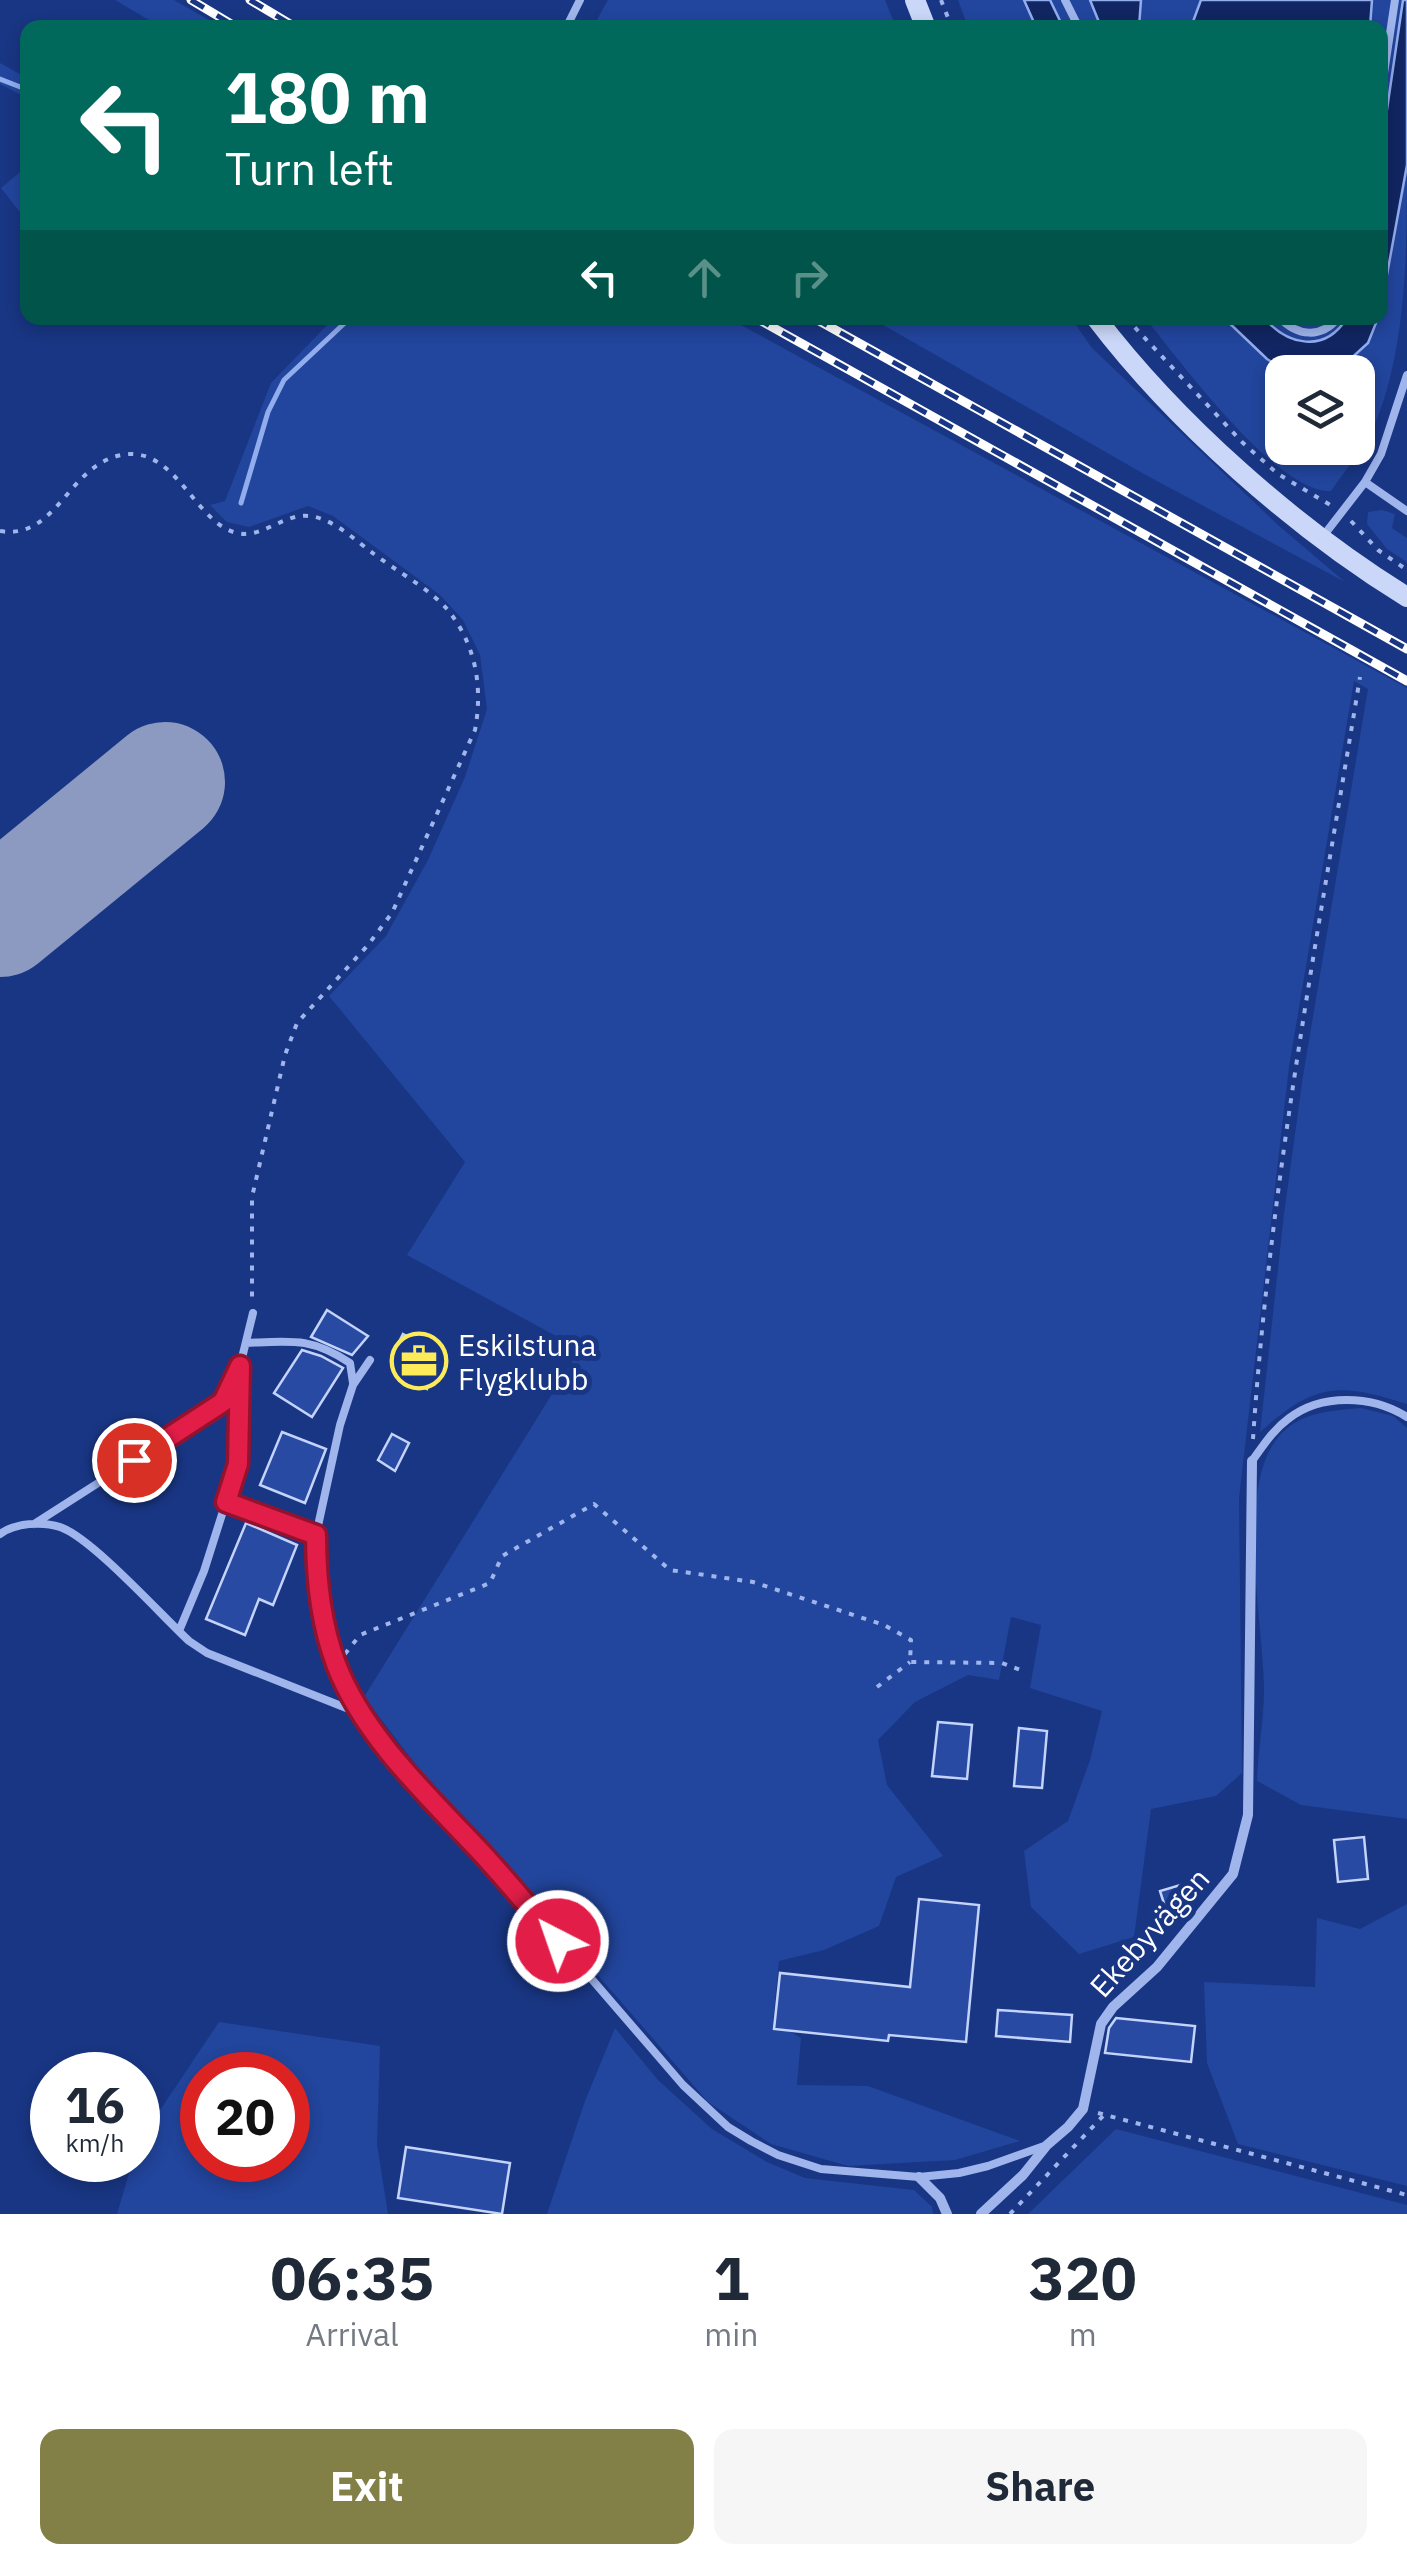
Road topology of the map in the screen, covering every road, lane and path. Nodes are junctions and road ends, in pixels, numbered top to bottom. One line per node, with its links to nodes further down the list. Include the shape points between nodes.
1 (1394, 0): 2 (lane)
2 (1388, 43)
3 (1102, 325): 12 (main road, via 1245,475)
4 (1133, 325): 10 (path, via 1243,443)
5 (1289, 325): 6 (lane, via 1300,333)
6 (1332, 325)
7 (1407, 375): 8 (lane)
8 (1365, 482): 9 (lane); 10 (lane)
9 (1407, 511)
10 (1340, 512): 12 (lane); 13 (path)
11 (0, 531): 16 (path, via 33,529 90,470 110,457 134,454 162,465 234,533 253,534 311,516 338,528 446,608 478,672 475,730 392,913 297,1023 285,1055 252,1197)
12 (1322, 539): 14 (main road)
13 (1407, 570)
14 (1407, 598)
15 (1360, 676): 22 (path, via 1290,1106)
16 (253, 1313): 17 (lane)
17 (246, 1342): 19 (lane); 20 (lane, via 324,1346 350,1363)
18 (370, 1360): 20 (lane)
19 (240, 1366): 23 (lane, via 238,1464); 24 (lane, via 223,1402)
20 (353, 1385): 26 (lane)
21 (1407, 1417): 22 (lane, via 1380,1404 1318,1404 1286,1420)
22 (1252, 1461): 33 (street, Ekebyvägen, via 1246,1834 1221,1892 1101,2024)
23 (226, 1502): 26 (lane); 27 (lane)
24 (34, 1524): 25 (lane); 27 (lane, via 81,1538)
25 (0, 1534)
26 (316, 1535): 29 (lane, via 316,1573)
27 (178, 1630): 32 (lane, via 221,1660)
28 (910, 1662): 29 (path, via 911,1640 884,1625 753,1582 670,1570 594,1504 502,1556 490,1582 360,1635); 30 (path, via 1002,1663); 31 (path)
29 (336, 1666): 32 (lane)
30 (1023, 1671)
31 (877, 1687)
32 (364, 1715): 36 (lane, via 683,2085 728,2127 821,2170)
33 (1083, 2109): 34 (path); 35 (street)
34 (1104, 2114): 37 (path); 40 (path)
35 (1047, 2144): 36 (lane, via 959,2174); 39 (street)
36 (918, 2177): 38 (street)
37 (1407, 2195)
38 (947, 2214)
39 (981, 2214)
40 (1010, 2214)

